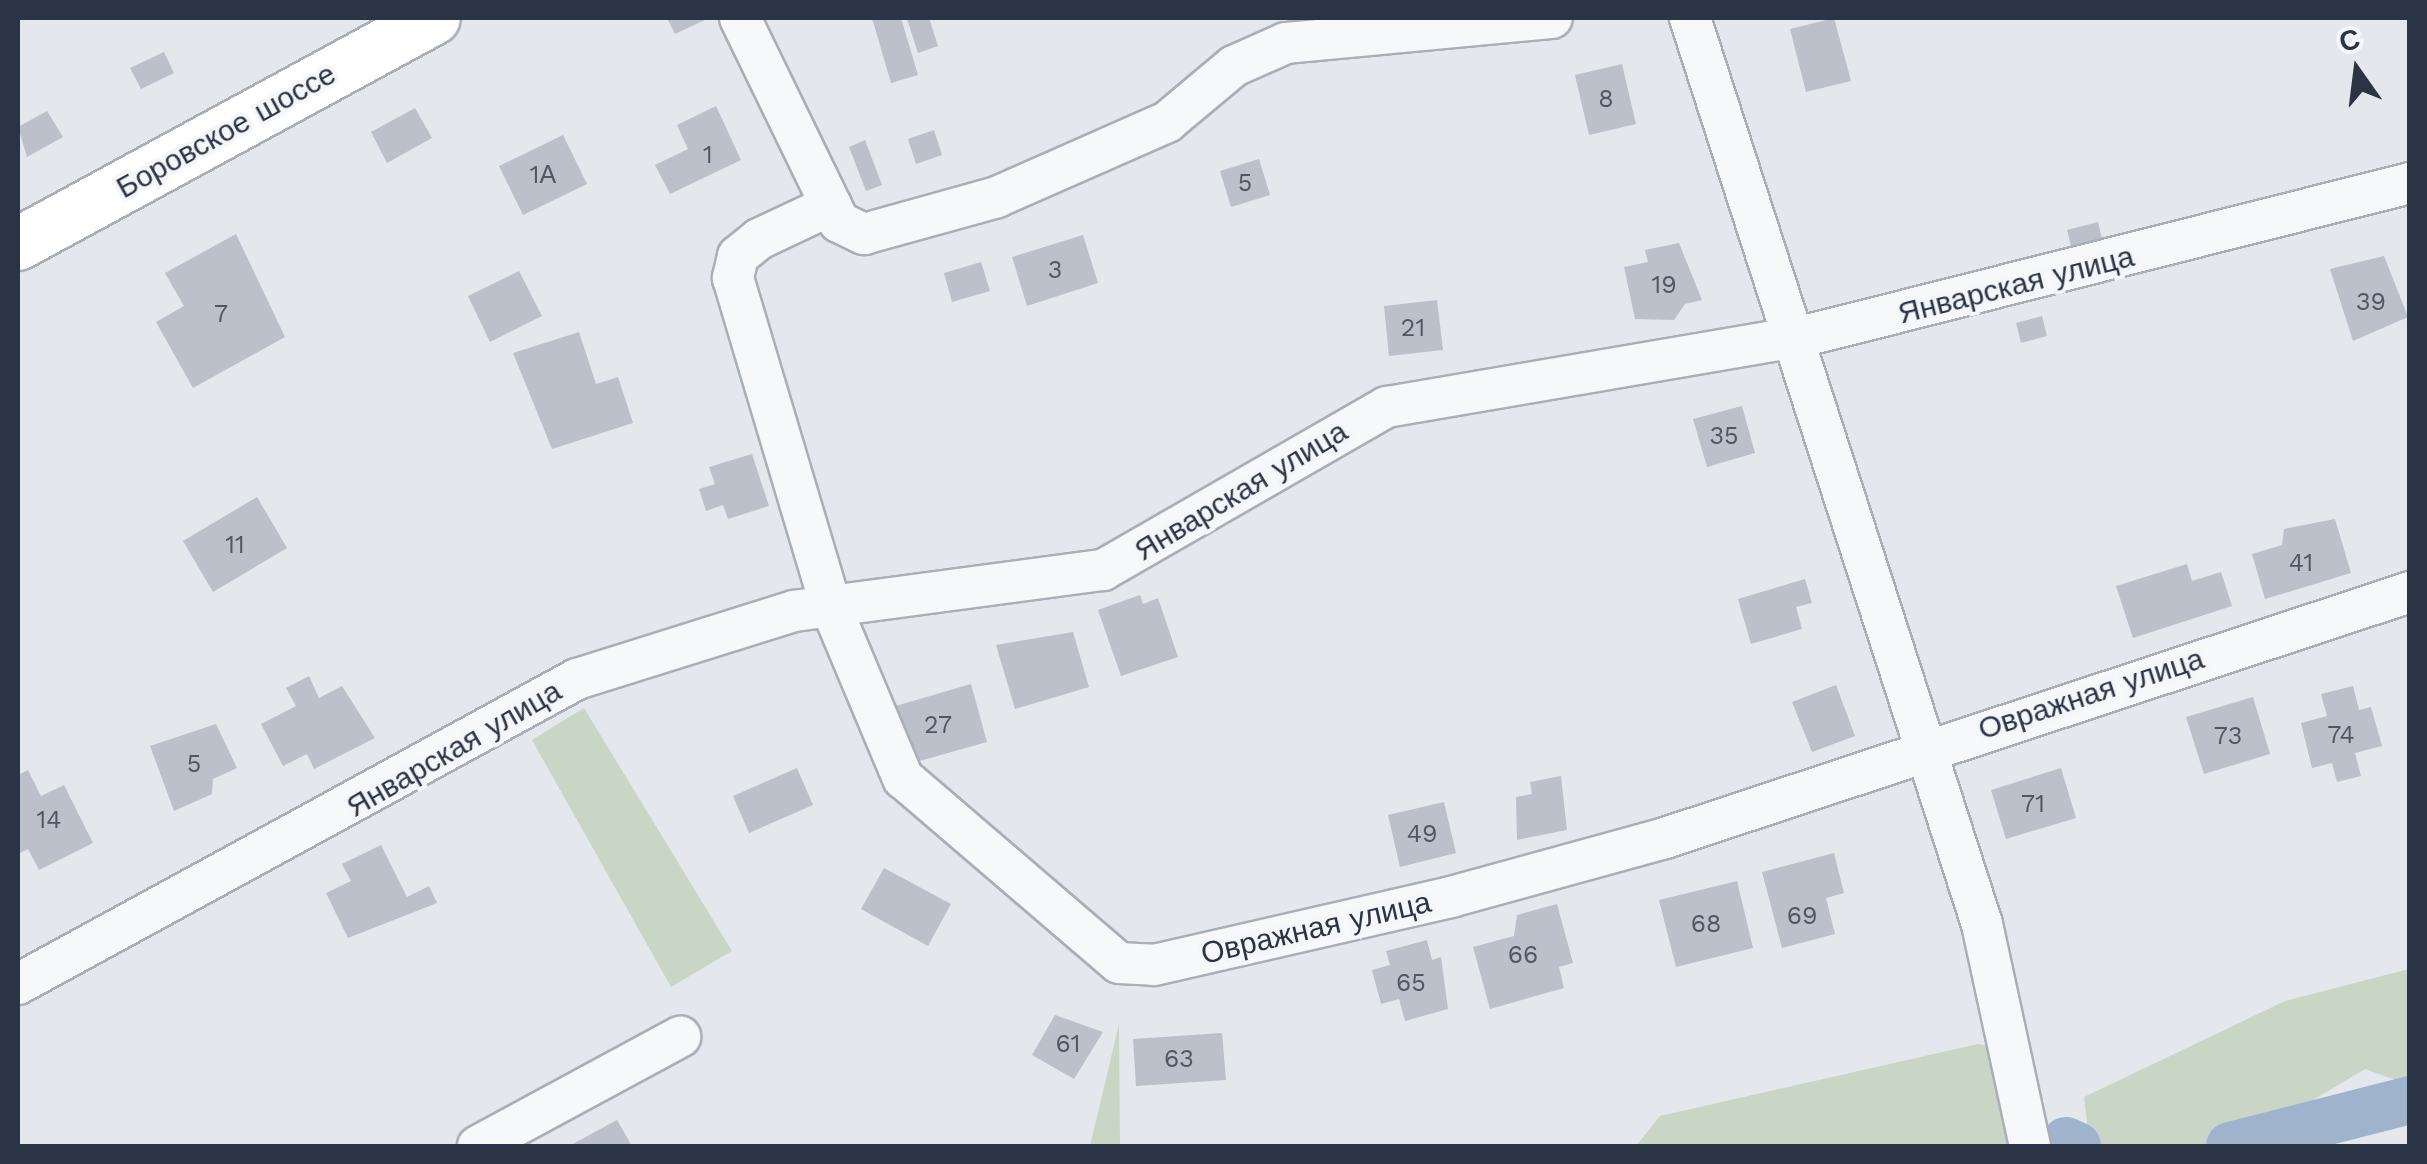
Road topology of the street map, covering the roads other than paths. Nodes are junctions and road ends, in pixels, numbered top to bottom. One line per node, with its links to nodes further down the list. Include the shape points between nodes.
1 (434, 18): 7 (main road, Боровское шоссе)
2 (740, 18): 6 (street)
3 (1552, 18): 6 (street, via 1286,43 1234,66 1183,114 997,197 879,233)
4 (1690, 18): 8 (street)
5 (2410, 184): 8 (street, Январская улица)
6 (835, 214): 10 (street, Овражная улица, via 759,239 738,256 733,278)
7 (18, 244)
8 (1792, 338): 10 (street, Январская улица, via 1410,400 1370,414 1104,570); 11 (street)
9 (2410, 592): 11 (street, Овражная улица)
10 (832, 607): 11 (street, Овражная улица, via 903,778 1096,946 1136,967 1451,898 1665,838); 12 (street, Январская улица, via 794,610 556,689)
11 (1923, 748): 15 (street, via 1990,950)
12 (18, 984)
13 (680, 1037): 14 (street)
14 (478, 1146)
15 (2030, 1146)

